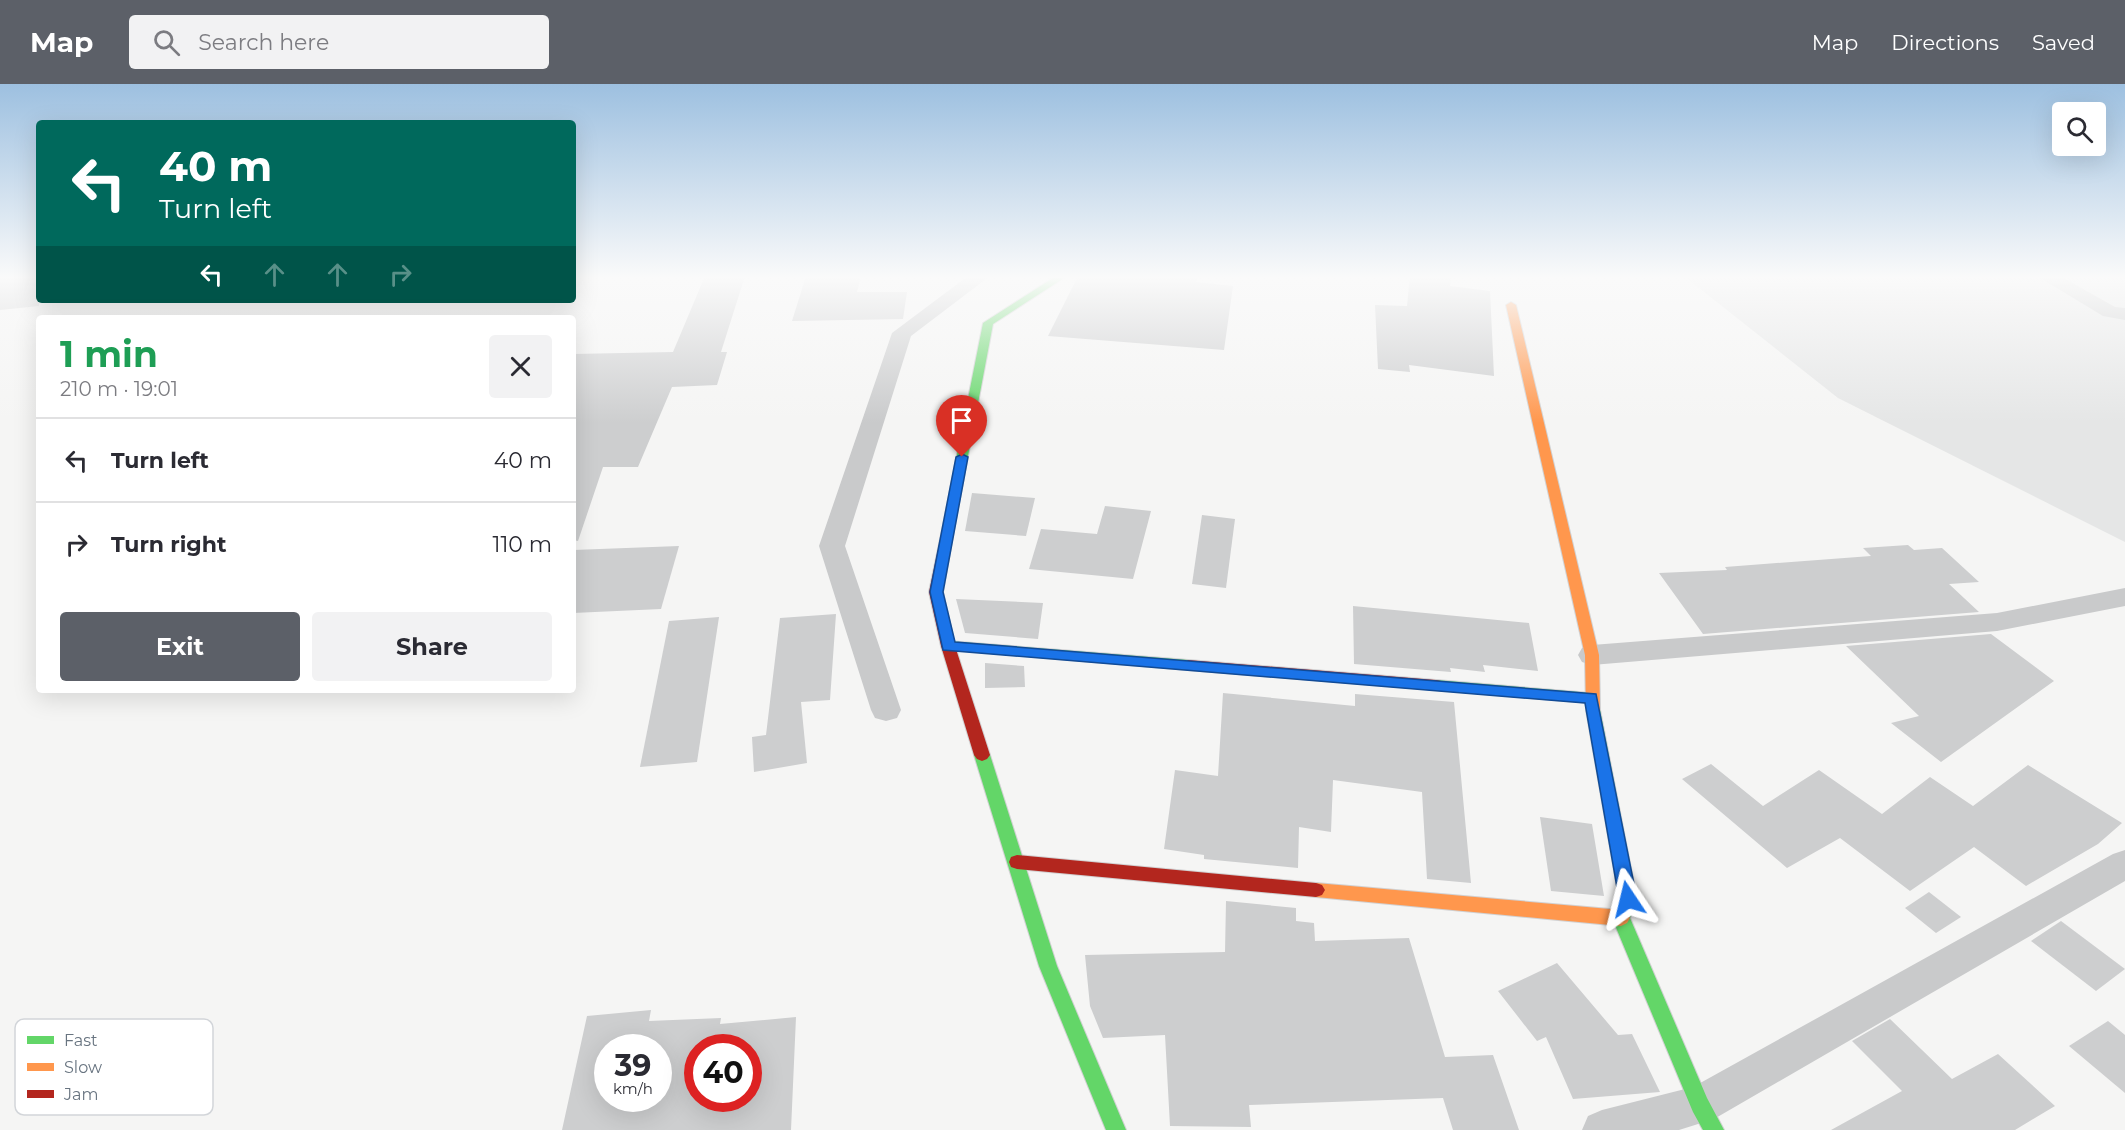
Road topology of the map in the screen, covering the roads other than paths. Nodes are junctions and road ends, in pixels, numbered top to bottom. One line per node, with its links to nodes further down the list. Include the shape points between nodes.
1 (913, 325): 8 (street, via 902,333 832,546)
2 (988, 325): 5 (street, via 936,592)
3 (1516, 325): 6 (street)
4 (2125, 597): 6 (street, via 1997,622)
5 (948, 646): 7 (street); 9 (street)
6 (1592, 655): 7 (street)
7 (1591, 698): 11 (street, via 1628,899)
8 (886, 710)
9 (1017, 862): 11 (street); 13 (street, via 1048,966)
10 (2125, 864): 12 (street)
11 (1621, 918): 12 (street)
12 (1707, 1118): 14 (street)
13 (1116, 1130)
14 (1602, 1130)

